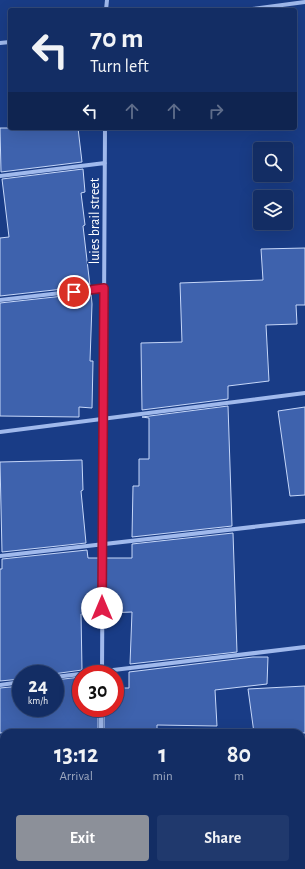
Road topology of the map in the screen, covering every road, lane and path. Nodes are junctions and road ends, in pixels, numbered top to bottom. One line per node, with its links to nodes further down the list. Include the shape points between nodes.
1 (305, 2): 2 (street)
2 (260, 8)
3 (105, 130): 4 (street, luies brail street)
4 (105, 163): 5 (street); 6 (street, luies brail street)
5 (0, 176)
6 (104, 288): 7 (street); 9 (street, luies brail street)
7 (0, 300)
8 (305, 393): 9 (street)
9 (103, 419): 10 (street); 12 (street, luies brail street)
10 (0, 432)
11 (305, 521): 12 (street)
12 (103, 544): 13 (street); 15 (street, luies brail street)
13 (0, 556)
14 (305, 647): 16 (street)
15 (102, 665)
16 (124, 670)
17 (12, 683): 18 (street)
18 (0, 685)
19 (101, 717): 20 (street)
20 (101, 729)

